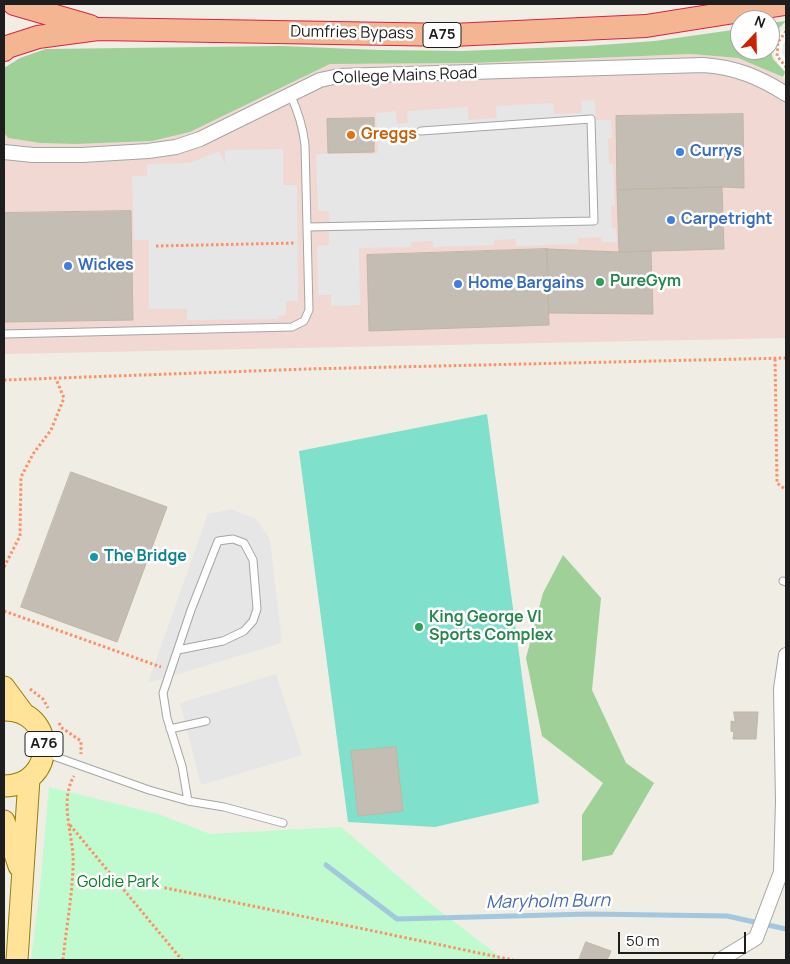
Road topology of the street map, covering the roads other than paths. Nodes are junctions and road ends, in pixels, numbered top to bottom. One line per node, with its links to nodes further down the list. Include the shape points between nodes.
1 (14, 4): 3 (highway, Dumfries Bypass / A75)
2 (784, 4): 3 (highway, Dumfries Bypass / A75, via 646,26 452,35)
3 (98, 28): 4 (highway, Dumfries Bypass / A75, via 38,37)
4 (4, 50)
5 (290, 94): 6 (street, College Mains Road, via 320,80 339,76 703,65 746,73); 8 (street, College Mains Road, via 200,139 176,147 82,155); 9 (lane, via 299,113 304,137)
6 (786, 94)
7 (422, 131): 9 (lane, via 591,119 594,221)
8 (4, 152)
9 (308, 227): 10 (lane, via 309,310 304,321 292,328)
10 (4, 334)
11 (178, 650): 11 (lane, via 218,541 233,539 244,543 253,560 257,609 254,620 244,632 223,641); 16 (lane, via 163,693)
12 (786, 655): 21 (street, via 781,689)
13 (4, 687): 14 (main road, A76)
14 (14, 712): 17 (main road, A76, via 34,721 44,741)
15 (206, 721): 16 (lane)
16 (170, 729): 20 (lane, via 182,766)
17 (44, 753): 18 (main road, A76, via 42,763); 20 (lane)
18 (29, 779): 19 (main road, A76); 24 (main road, A76)
19 (4, 786)
20 (188, 801): 23 (lane)
21 (784, 817): 26 (street, via 781,872 756,938)
22 (4, 821): 24 (main road, A76)
23 (283, 823)
24 (22, 874): 25 (main road, A76)
25 (17, 960)
26 (720, 960)

